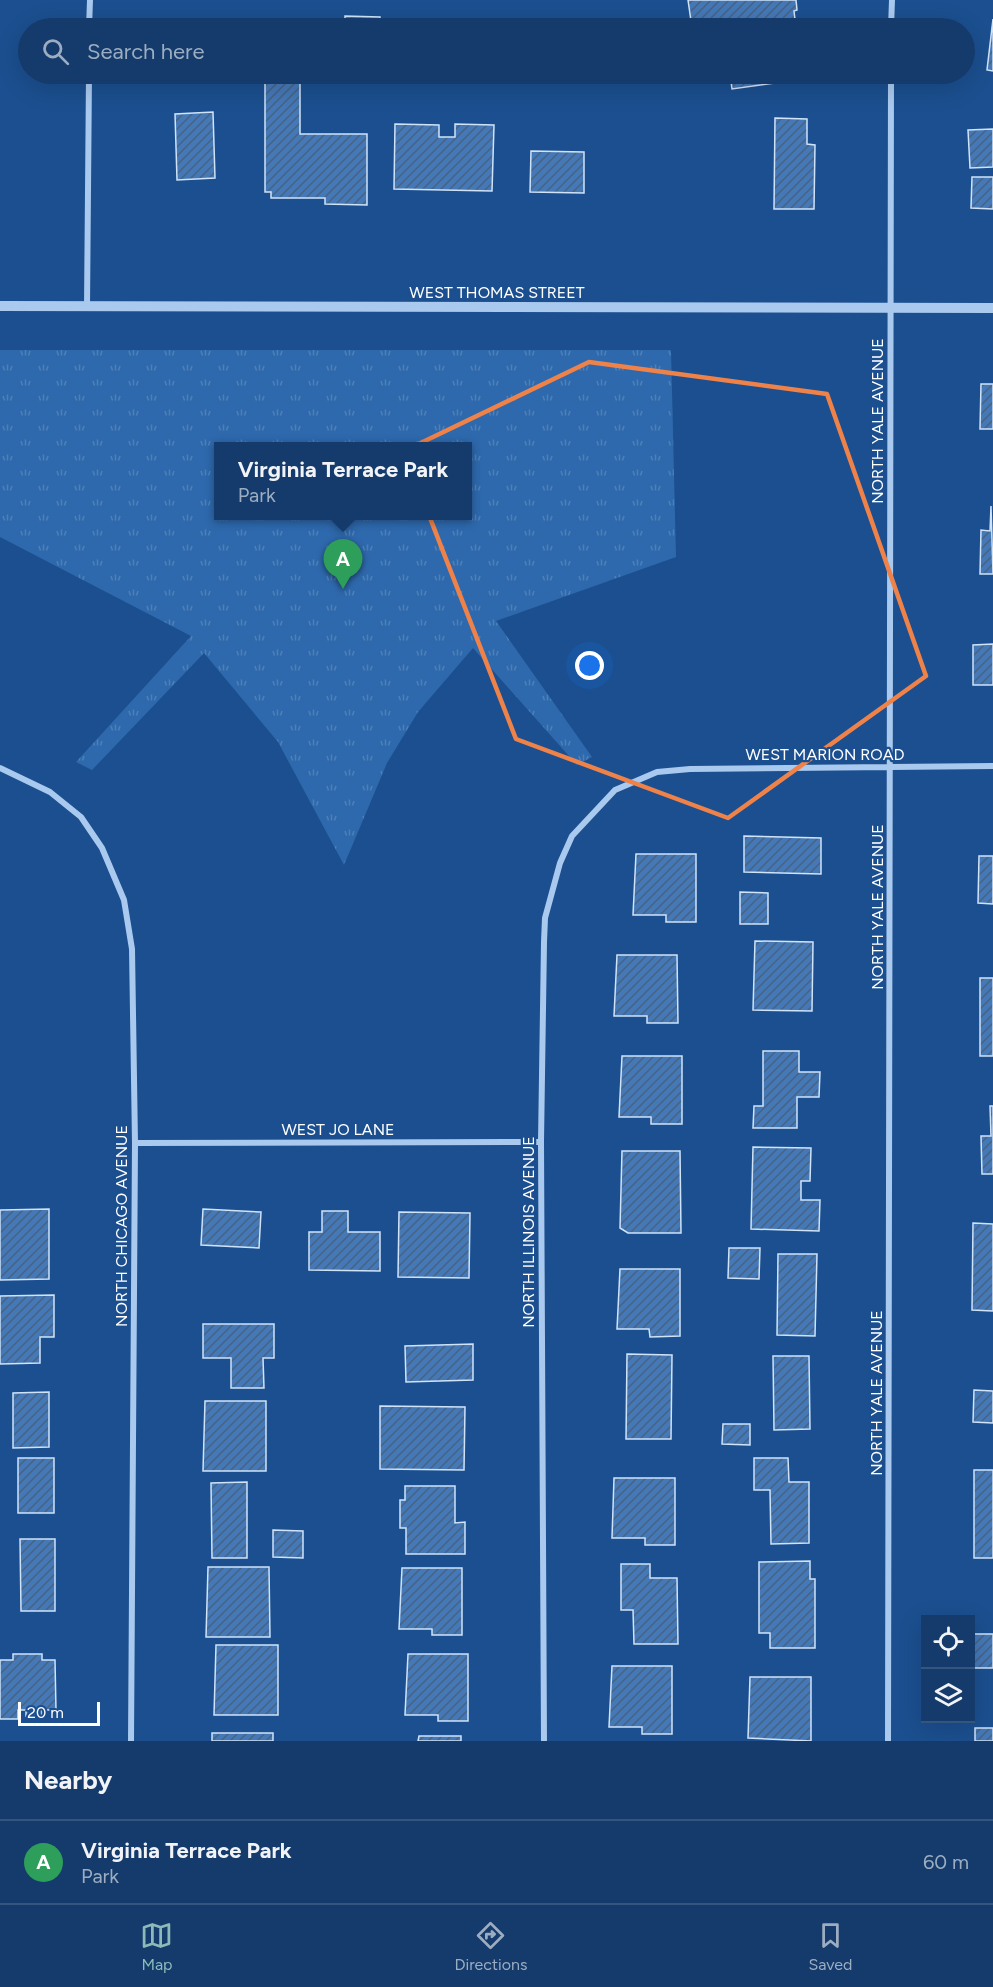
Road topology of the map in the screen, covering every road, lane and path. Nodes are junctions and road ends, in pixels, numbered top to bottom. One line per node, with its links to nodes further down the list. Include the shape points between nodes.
1 (90, 0): 3 (street)
2 (892, 0): 4 (street)
3 (89, 18)
4 (891, 18)
5 (89, 84): 8 (street)
6 (891, 84): 9 (street, NORTH YALE AVENUE)
7 (0, 306): 8 (street, WEST THOMAS STREET)
8 (87, 307): 9 (street, WEST THOMAS STREET)
9 (890, 308): 10 (street, WEST THOMAS STREET); 13 (street, NORTH YALE AVENUE)
10 (993, 308)
11 (993, 766): 13 (street, WEST MARION ROAD)
12 (0, 768): 16 (street, NORTH CHICAGO AVENUE, via 50,792 81,817 102,848 124,900 132,949)
13 (891, 768): 14 (street, WEST MARION ROAD); 19 (street, NORTH YALE AVENUE)
14 (657, 772): 15 (street, NORTH ILLINOIS AVENUE, via 615,790 572,837 560,863 545,918)
15 (541, 1142): 16 (street, WEST JO LANE); 18 (street, NORTH ILLINOIS AVENUE)
16 (135, 1143): 17 (street, NORTH CHICAGO AVENUE)
17 (131, 1741)
18 (544, 1741)
19 (888, 1741)

